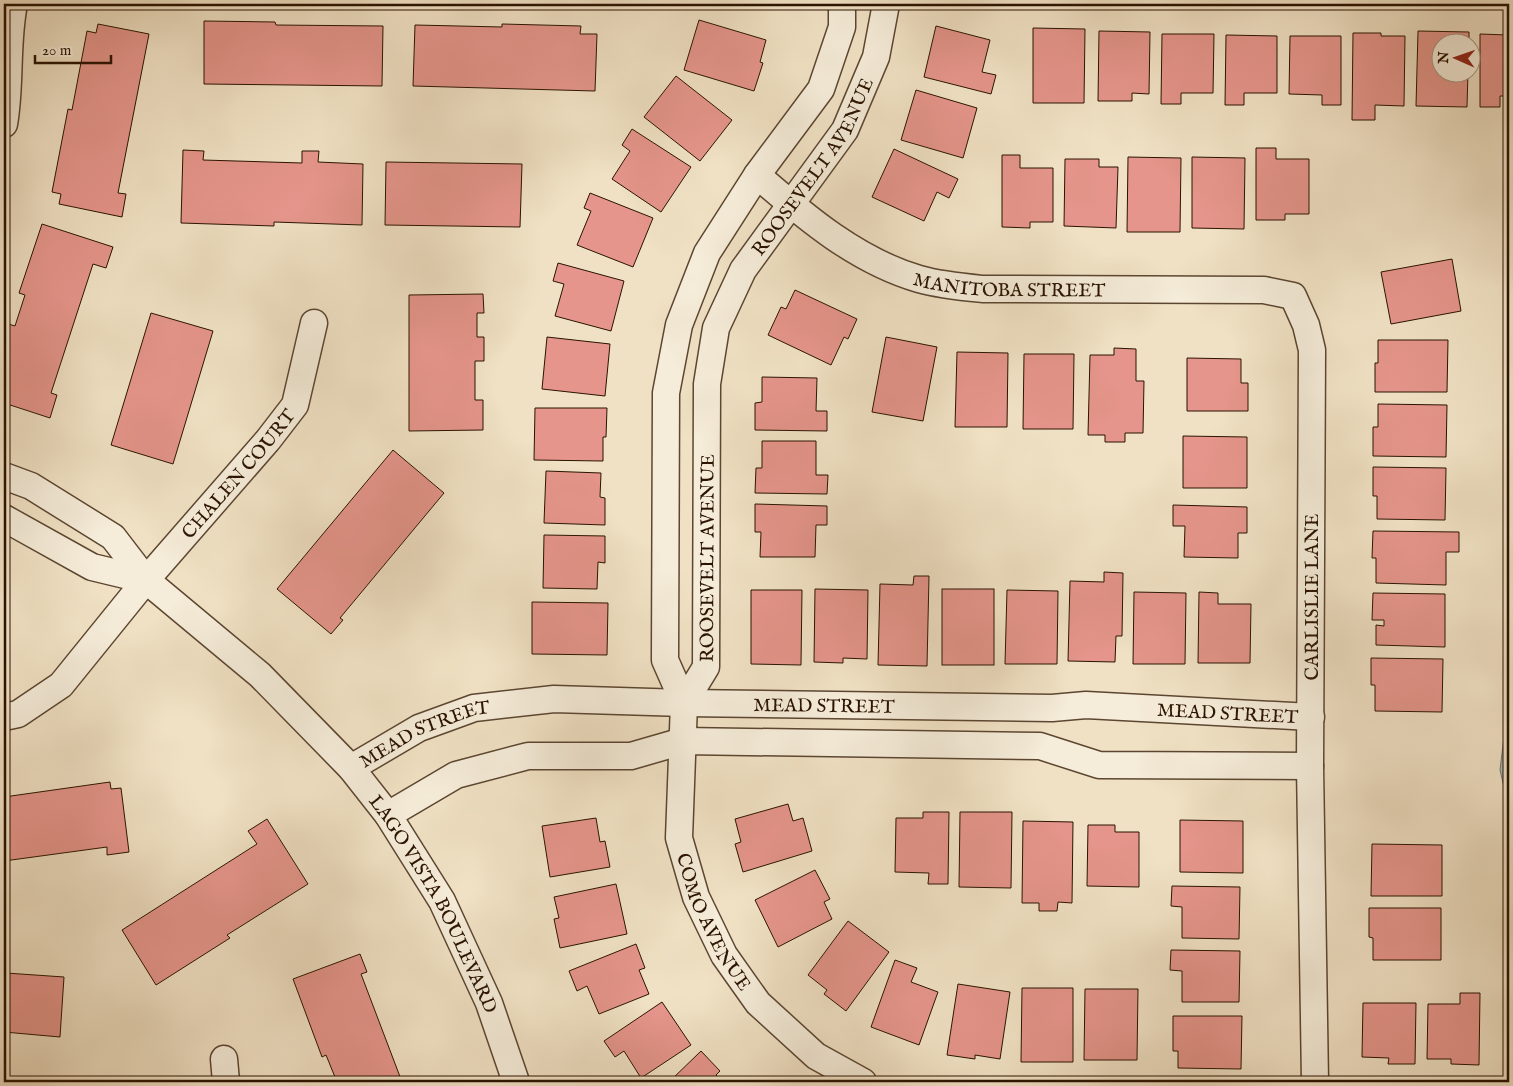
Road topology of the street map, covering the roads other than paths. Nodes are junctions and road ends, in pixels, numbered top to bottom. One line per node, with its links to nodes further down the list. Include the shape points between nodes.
1 (14, 4): 4 (street, via 8,45)
2 (842, 4): 5 (street, ROOSEVELT AVENUE, via 842,26 821,89)
3 (886, 4): 6 (street, ROOSEVELT AVENUE, via 876,57 845,130)
4 (4, 124)
5 (757, 174): 6 (street, MANITOBA STREET); 12 (street, ROOSEVELT AVENUE, via 707,253 679,325 666,393 665,660)
6 (791, 205): 7 (street, MANITOBA STREET, via 845,244 883,266 949,286 983,289 1264,290); 12 (street, ROOSEVELT AVENUE, via 743,270 716,328 707,384 706,667)
7 (1293, 296): 13 (street, CARLISLIE LANE, via 1306,325 1312,350)
8 (314, 323): 11 (street, CHALEN COURT, via 294,406)
9 (4, 476): 11 (street, LAGO VISTA BOULEVARD, via 31,486 113,537)
10 (4, 518): 11 (street, LAGO VISTA BOULEVARD, via 92,567)
11 (146, 580): 14 (street, CHALEN COURT, via 61,685 18,714); 17 (street, LAGO VISTA BOULEVARD, via 260,675)
12 (684, 703): 13 (street, MEAD STREET, via 1052,708 1086,705); 15 (street, COMO AVENUE); 17 (street, MEAD STREET, via 554,699 474,708 419,728)
13 (1310, 716): 16 (street, CARLISLIE LANE)
14 (4, 717)
15 (683, 741): 16 (street, MEAD STREET, via 1040,746 1099,765); 18 (street, MEAD STREET, via 631,756 528,756 456,775); 20 (street, COMO AVENUE, via 680,838 696,898 724,955 758,1003 816,1056)
16 (1310, 766): 21 (street, CARLISLIE LANE)
17 (351, 768): 18 (street, LAGO VISTA BOULEVARD)
18 (388, 815): 19 (street, LAGO VISTA BOULEVARD, via 442,901 489,1002)
19 (516, 1082)
20 (863, 1082)
21 (1315, 1082)

